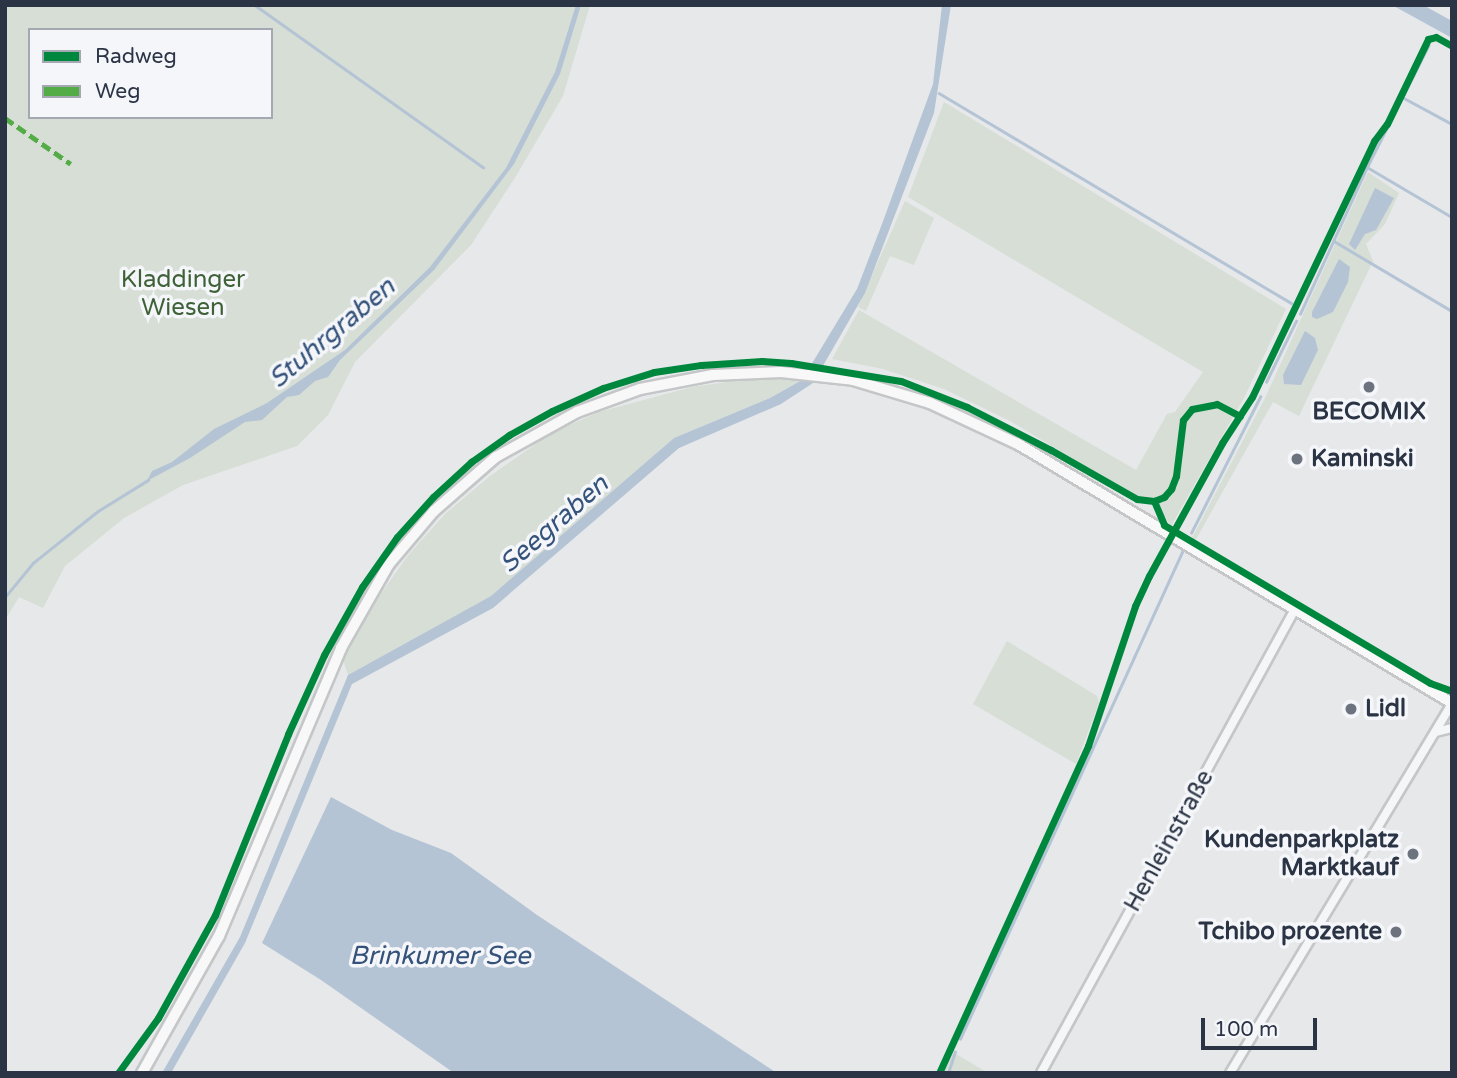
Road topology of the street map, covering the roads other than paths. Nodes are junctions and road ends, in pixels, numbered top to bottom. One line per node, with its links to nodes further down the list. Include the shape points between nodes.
1 (1295, 609): 2 (main road); 5 (main road, via 976,422 896,391 823,375 740,372 661,383 597,403 496,457 434,510 389,564 359,612 325,684 229,914); 6 (street, Henleinstraße)
2 (1452, 704): 4 (street)
3 (1452, 728): 4 (street)
4 (1436, 732): 7 (street)
5 (142, 1073)
6 (1041, 1073)
7 (1230, 1073)

